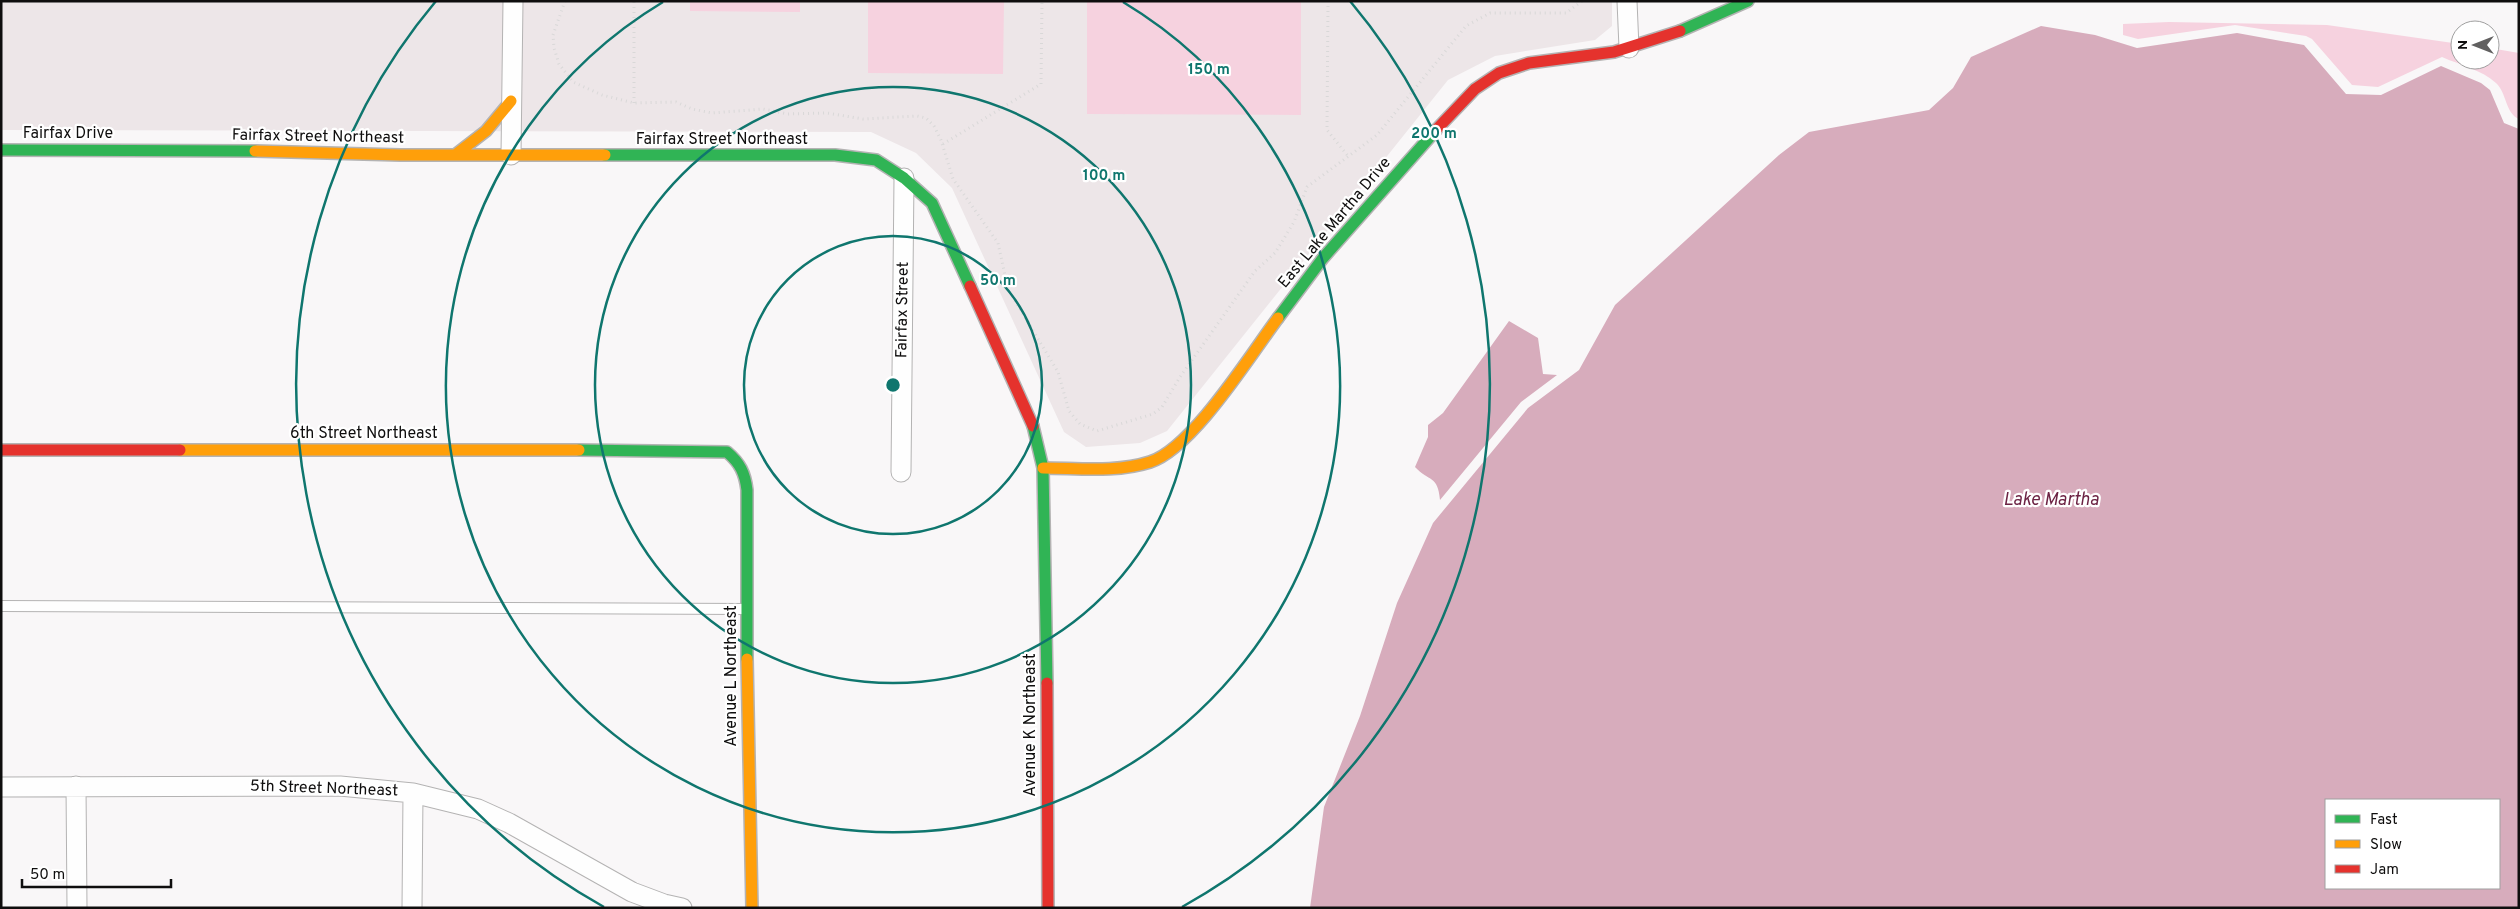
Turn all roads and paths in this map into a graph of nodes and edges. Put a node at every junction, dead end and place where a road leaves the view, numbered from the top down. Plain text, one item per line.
1 (513, 1) edge
2 (634, 1) edge
3 (1042, 1) edge
4 (1328, 1) edge
5 (1582, 1) edge
6 (1627, 1) edge
7 (1748, 1) edge
8 (1629, 48) junction
9 (511, 101) junction
10 (634, 103) dead end
11 (943, 144) dead end
12 (1, 150) edge
13 (136, 150) joint
14 (455, 156) junction
15 (511, 156) junction
16 (1348, 156) junction
17 (904, 178) junction
18 (1307, 186) dead end
19 (1, 450) edge
20 (727, 452) joint
21 (1043, 468) junction
22 (901, 472) dead end
23 (1046, 542) joint
24 (1, 606) edge
25 (748, 609) junction
26 (76, 786) junction
27 (1, 787) edge
28 (413, 793) junction
29 (77, 908) edge
30 (412, 908) edge
31 (682, 908) edge
32 (752, 908) edge
33 (1048, 908) edge

1 - 9 street
2 - 10 path
3 - 11 path
4 - 16 path
5 - 16 path
6 - 8 street
7 - 8 street, East Lake Martha Drive
8 - 21 street, East Lake Martha Drive
9 - 14 street
9 - 15 street
12 - 13 street, Fairfax Drive
13 - 14 street, Fairfax Street Northeast
14 - 15 street, Fairfax Street Northeast
15 - 17 street, Fairfax Street Northeast
16 - 18 path
17 - 21 street, Fairfax Street Northeast
17 - 22 street, Fairfax Street
19 - 20 street, 6th Street Northeast
20 - 25 street, Avenue L Northeast
21 - 23 street, Fairfax Street Northeast
23 - 33 street, Avenue K Northeast
24 - 25 lane
25 - 32 street, Avenue L Northeast
26 - 27 street, 5th Street Northeast
26 - 28 street, 5th Street Northeast
26 - 29 street
28 - 30 street
28 - 31 street, 5th Street Northeast

